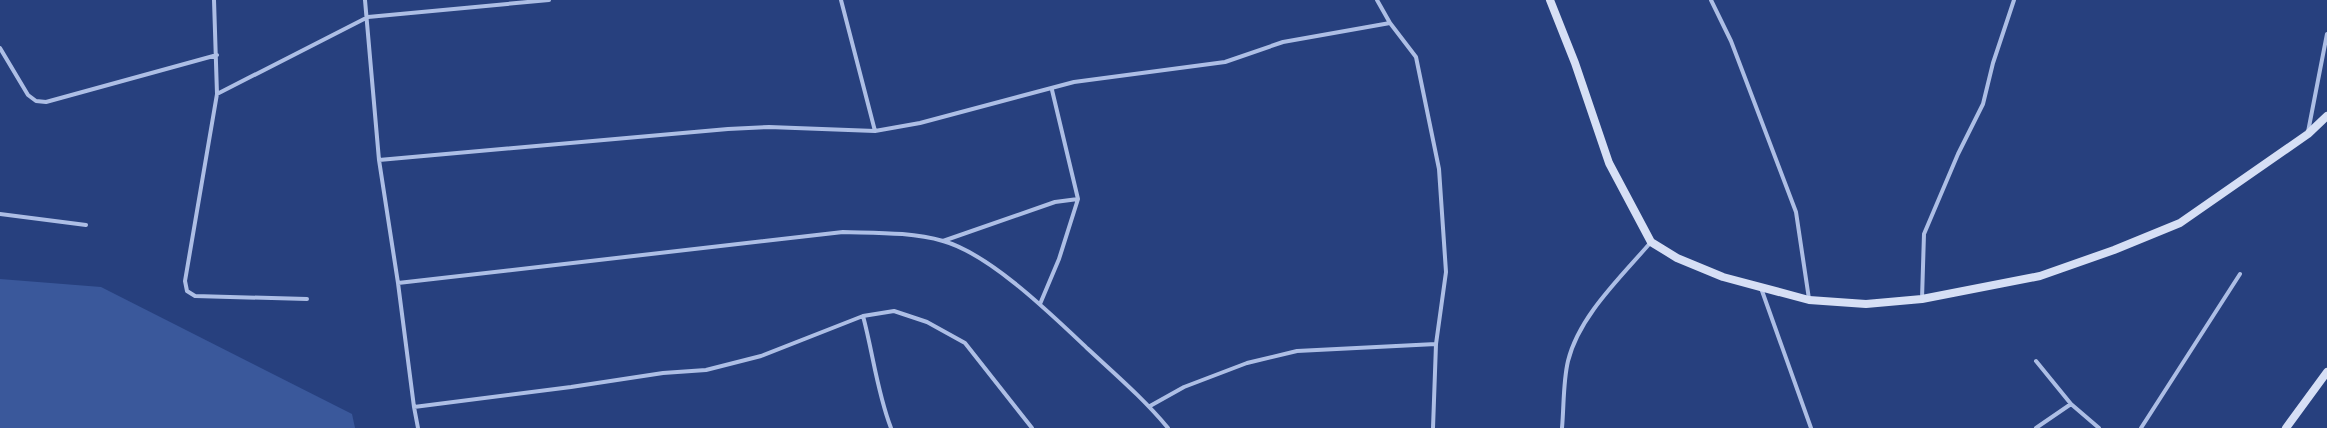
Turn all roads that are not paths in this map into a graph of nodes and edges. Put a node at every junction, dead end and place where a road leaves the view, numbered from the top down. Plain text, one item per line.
1 (214, 0) edge
2 (365, 0) edge
3 (549, 0) edge
4 (840, 0) edge
5 (1376, 0) edge
6 (1550, 0) edge
7 (1711, 0) edge
8 (2014, 0) edge
9 (368, 17) junction
10 (1390, 23) junction
11 (2327, 34) edge
12 (0, 48) edge
13 (217, 55) junction
14 (1052, 90) junction
15 (217, 94) junction
16 (2327, 116) edge
17 (875, 130) junction
18 (2308, 134) junction
19 (379, 160) junction
20 (1078, 199) junction
21 (0, 214) edge
22 (86, 225) dead end
23 (943, 241) junction
24 (1651, 242) junction
25 (2240, 274) dead end
26 (398, 283) junction
27 (1761, 288) junction
28 (307, 299) dead end
29 (1922, 299) junction
30 (1809, 300) junction
31 (1040, 304) junction
32 (863, 316) junction
33 (1436, 344) junction
34 (2036, 361) dead end
35 (2327, 372) edge
36 (2071, 404) junction
37 (414, 406) junction
38 (1150, 406) junction
39 (418, 428) edge
40 (891, 428) edge
41 (1032, 428) edge
42 (1168, 428) edge
43 (1433, 428) edge
44 (1562, 428) edge
45 (1811, 428) edge
46 (2036, 428) edge
47 (2099, 428) edge
48 (2141, 428) edge
49 (2286, 428) edge

1 - 13 street
2 - 9 street
3 - 9 street
4 - 17 street
5 - 10 street
6 - 24 main road
7 - 30 street
8 - 29 street
9 - 15 street
9 - 19 street
10 - 14 street
10 - 33 street
11 - 18 street
12 - 13 street
13 - 15 street
14 - 17 street
14 - 20 street
15 - 28 street
16 - 18 main road
17 - 19 street
18 - 29 main road
19 - 26 street
20 - 23 street
20 - 31 street
21 - 22 street
23 - 26 street
23 - 31 street
24 - 27 main road
24 - 44 street
25 - 48 street
26 - 37 street
27 - 30 main road
27 - 45 street
29 - 30 main road
31 - 38 street
32 - 37 street
32 - 40 street
32 - 41 street
33 - 38 street
33 - 43 street
34 - 36 street
35 - 49 main road
36 - 46 street
36 - 47 street
37 - 39 street
38 - 42 street

